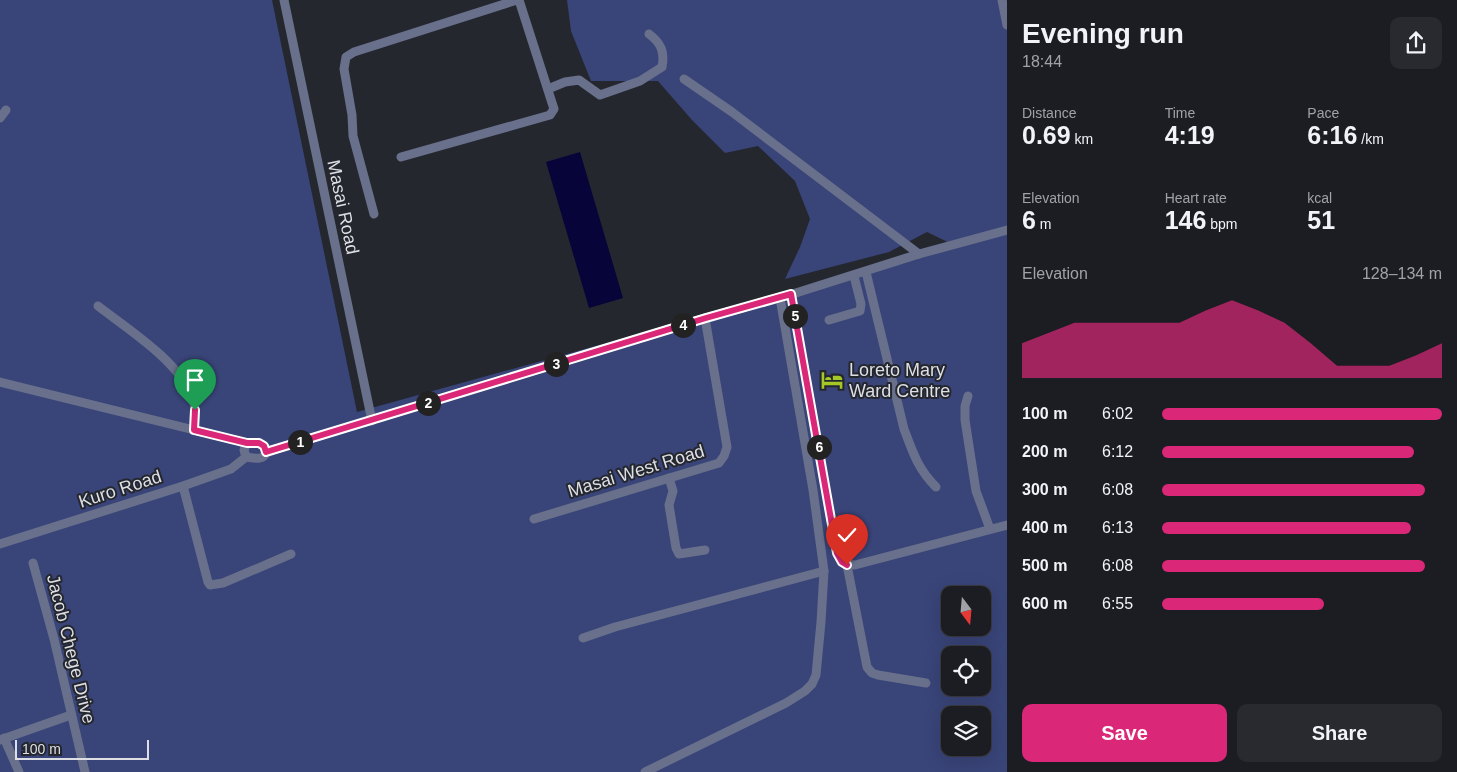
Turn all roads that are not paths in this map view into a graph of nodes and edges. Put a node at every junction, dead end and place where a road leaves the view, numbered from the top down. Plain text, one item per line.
1 (284, 0) edge
2 (518, 0) edge
3 (1002, 0) edge
4 (1007, 25) edge
5 (649, 34) dead end
6 (684, 79) dead end
7 (548, 90) junction
8 (401, 157) dead end
9 (374, 214) dead end
10 (1007, 230) edge
11 (919, 254) junction
12 (866, 272) junction
13 (854, 276) junction
14 (791, 294) junction
15 (780, 298) junction
16 (98, 306) dead end
17 (706, 318) junction
18 (829, 320) dead end
19 (0, 382) edge
20 (968, 396) dead end
21 (372, 421) junction
22 (194, 430) junction
23 (247, 443) junction
24 (266, 452) junction
25 (246, 457) junction
26 (669, 478) junction
27 (183, 486) junction
28 (936, 487) dead end
29 (534, 519) dead end
30 (1007, 526) edge
31 (990, 530) junction
32 (0, 544) edge
33 (705, 550) dead end
34 (291, 554) dead end
35 (33, 563) dead end
36 (847, 565) junction
37 (824, 572) junction
38 (584, 638) dead end
39 (926, 683) dead end
40 (71, 715) junction
41 (2, 739) edge
42 (19, 772) edge
43 (84, 772) edge
44 (644, 772) edge

1 - 21 street, Masai Road
2 - 7 street
2 - 9 street
3 - 4 street
5 - 7 street
6 - 11 street
7 - 8 street
10 - 11 street
11 - 12 street
12 - 13 street
12 - 28 street
13 - 14 street
13 - 18 street
14 - 15 street
14 - 36 street
15 - 17 street
15 - 37 street
16 - 22 street
17 - 21 street
17 - 26 street, Masai West Road
19 - 22 street
20 - 31 street
21 - 24 street
22 - 23 street
23 - 24 street
23 - 25 street
24 - 25 street
25 - 27 street, Kuro Road
26 - 29 street, Masai West Road
26 - 33 street
27 - 32 street, Kuro Road
27 - 34 street
30 - 31 street
31 - 36 street
35 - 40 street, Jacob Chege Drive
36 - 39 street
37 - 38 street
37 - 44 street
40 - 41 street
40 - 43 street, Jacob Chege Drive
41 - 42 street

